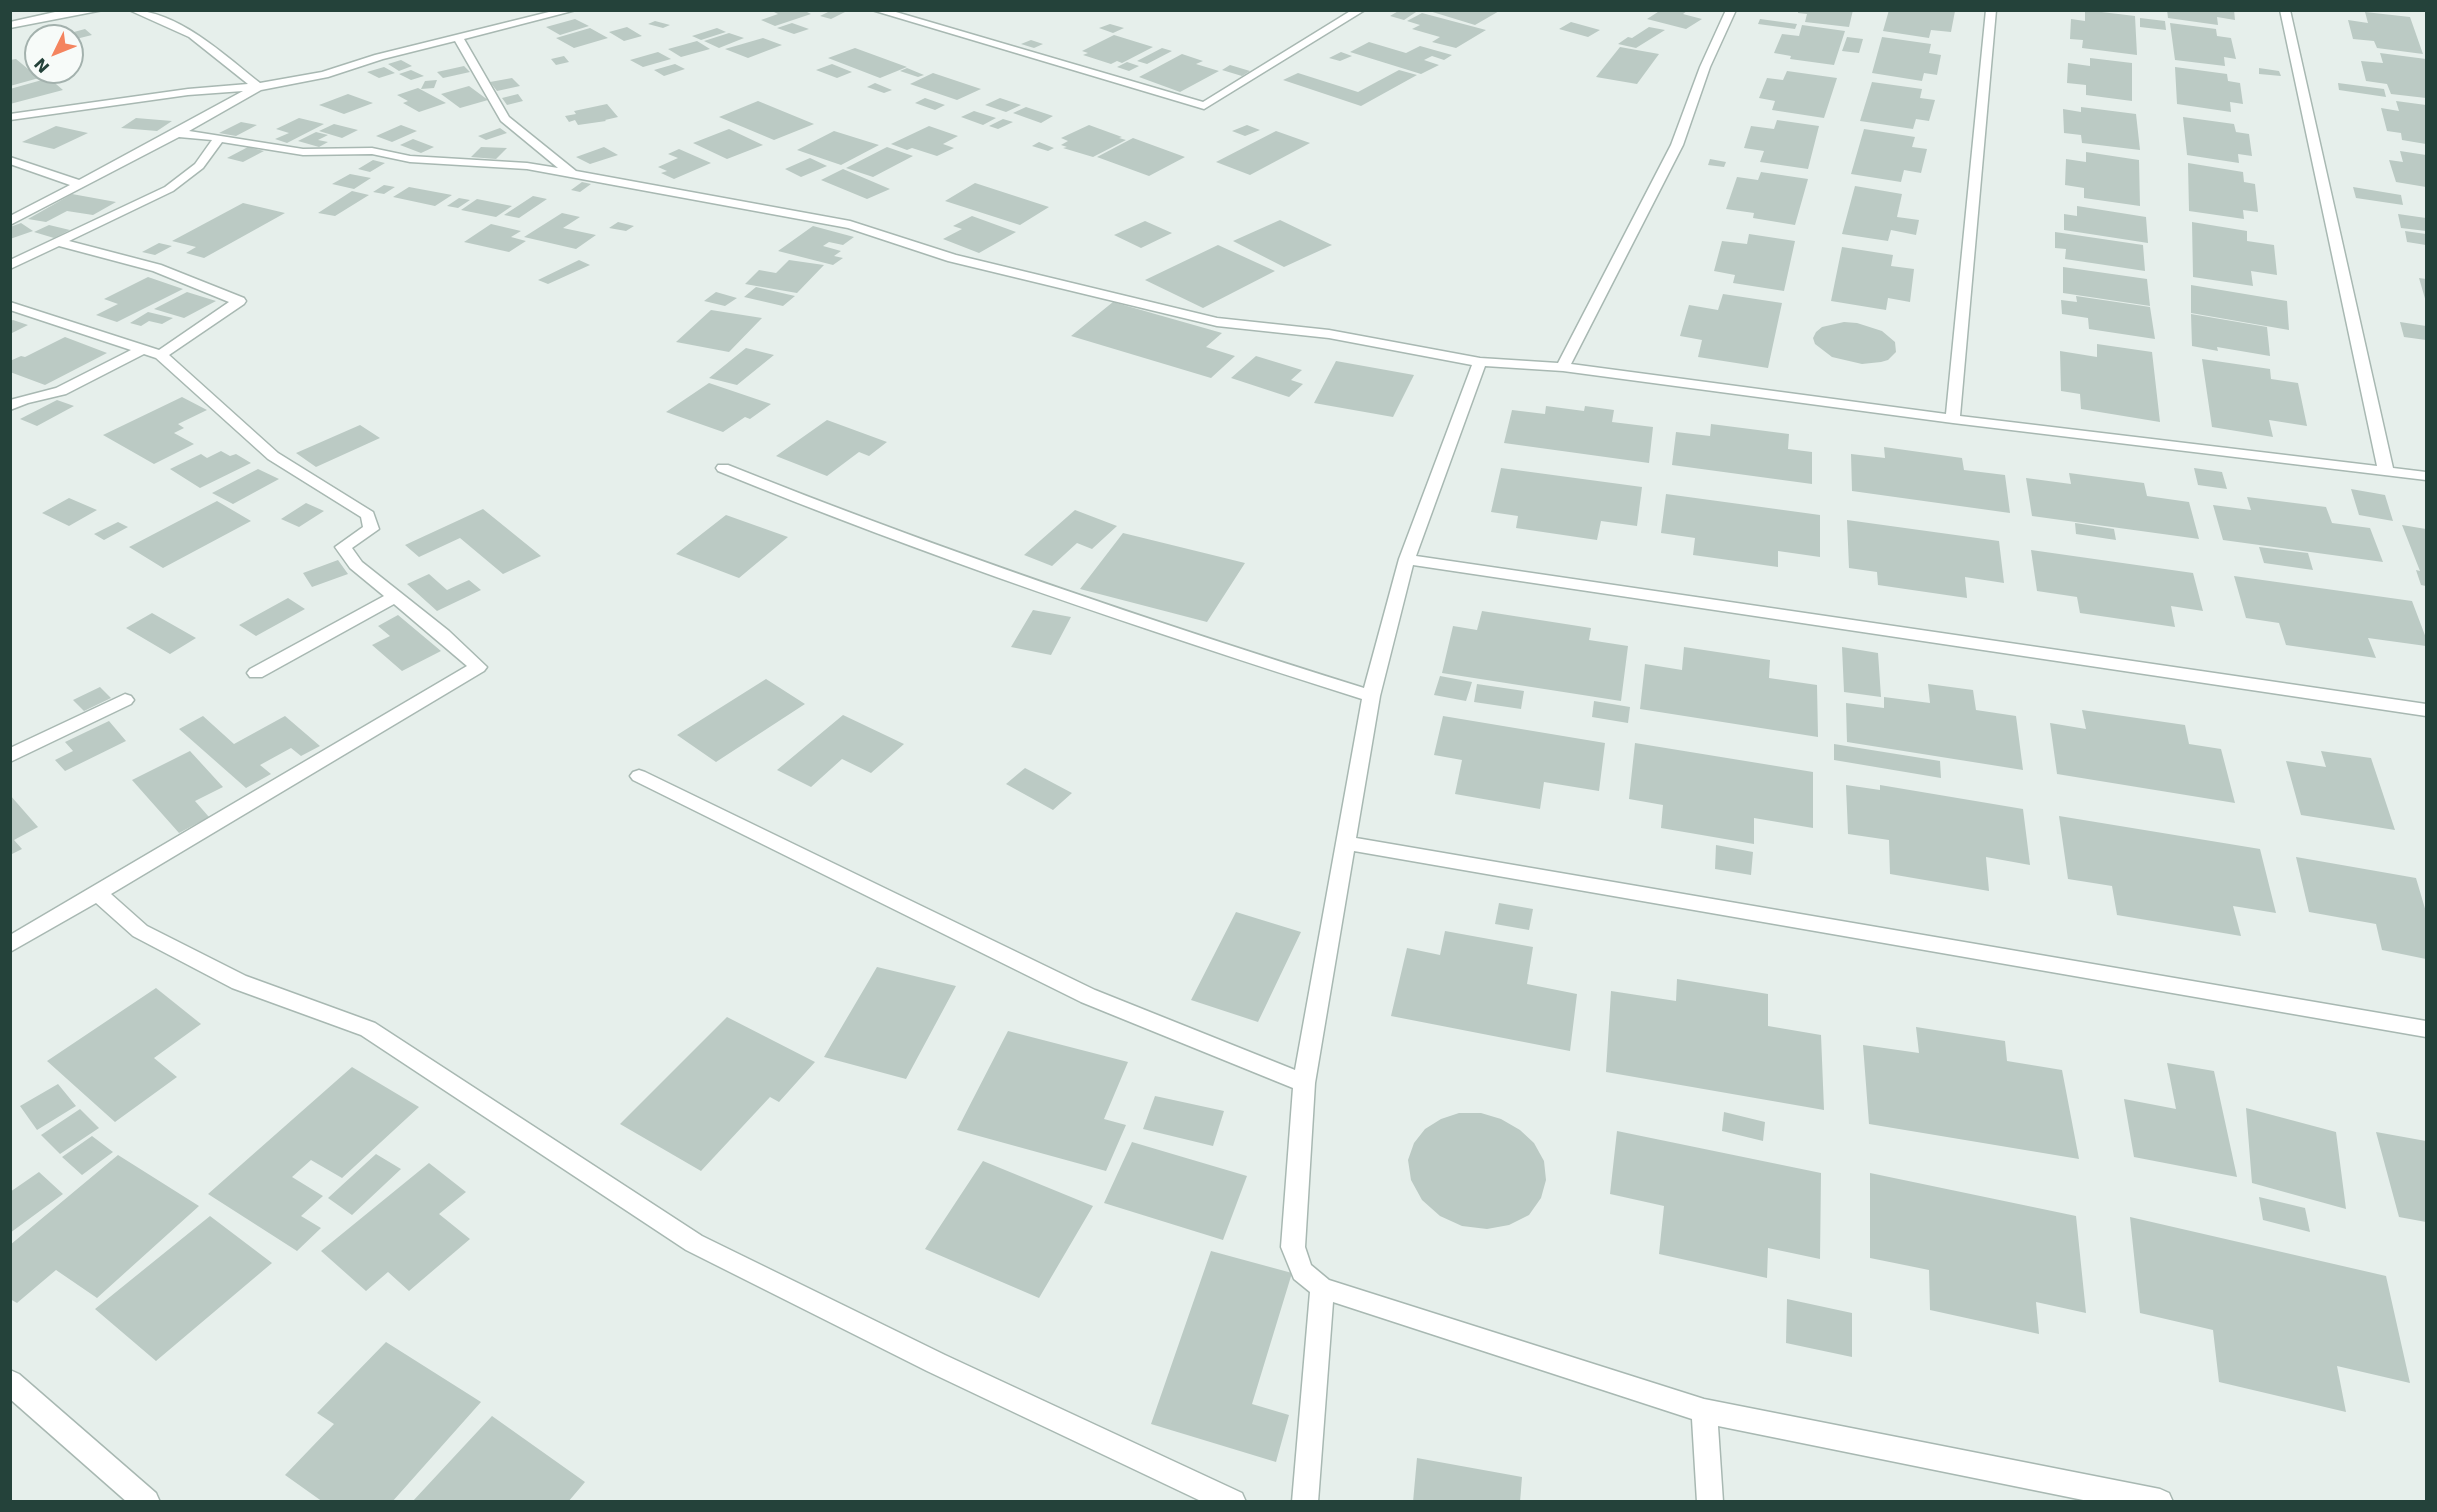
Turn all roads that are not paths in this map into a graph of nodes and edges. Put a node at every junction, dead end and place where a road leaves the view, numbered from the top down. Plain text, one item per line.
1 (98, 10) edge
2 (134, 10) edge
3 (571, 10) edge
4 (877, 10) edge
5 (1360, 10) edge
6 (1731, 10) edge
7 (1991, 10) edge
8 (2285, 10) edge
9 (82, 11) edge
10 (10, 25) edge
11 (459, 38) junction
12 (258, 87) junction
13 (10, 117) edge
14 (177, 134) junction
15 (219, 138) junction
16 (10, 160) edge
17 (573, 174) junction
18 (80, 184) junction
19 (10, 221) edge
20 (61, 243) junction
21 (11, 265) edge
22 (10, 306) edge
23 (143, 349) junction
24 (161, 356) junction
25 (1480, 362) junction
26 (1563, 367) junction
27 (10, 406) edge
28 (1953, 419) junction
29 (723, 468) dead end
30 (2386, 471) junction
31 (2427, 476) edge
32 (1407, 559) junction
33 (394, 597) junction
34 (256, 673) dead end
35 (1371, 696) junction
36 (125, 700) dead end
37 (2427, 710) edge
38 (10, 756) edge
39 (639, 776) dead end
40 (1344, 843) junction
41 (98, 894) junction
42 (10, 945) edge
43 (2427, 1029) edge
44 (1304, 1083) junction
45 (1322, 1288) junction
46 (10, 1382) edge
47 (1704, 1411) junction
48 (147, 1502) edge
49 (1233, 1502) edge
50 (1305, 1502) edge
51 (1710, 1502) edge
52 (2160, 1502) edge

1 - 9 street
2 - 12 street
3 - 11 street
4 - 5 street
6 - 26 street
7 - 28 street
8 - 30 street
9 - 10 street
11 - 12 street
11 - 17 street
12 - 13 street
12 - 14 street
14 - 15 street
14 - 18 street
15 - 17 street
15 - 20 street
16 - 18 street
17 - 25 street
18 - 19 street
20 - 21 street
20 - 24 street
22 - 23 street
23 - 24 street
23 - 27 street
24 - 33 street
25 - 26 street
25 - 32 street
26 - 28 street
28 - 30 street
29 - 35 street
30 - 31 street
32 - 35 street
32 - 37 street
33 - 34 street
33 - 41 street
35 - 40 street
36 - 38 street
39 - 44 street
40 - 43 street
40 - 44 street
41 - 42 street
41 - 49 street
44 - 45 street
45 - 47 street
45 - 50 street
46 - 48 street
47 - 51 street
47 - 52 street

